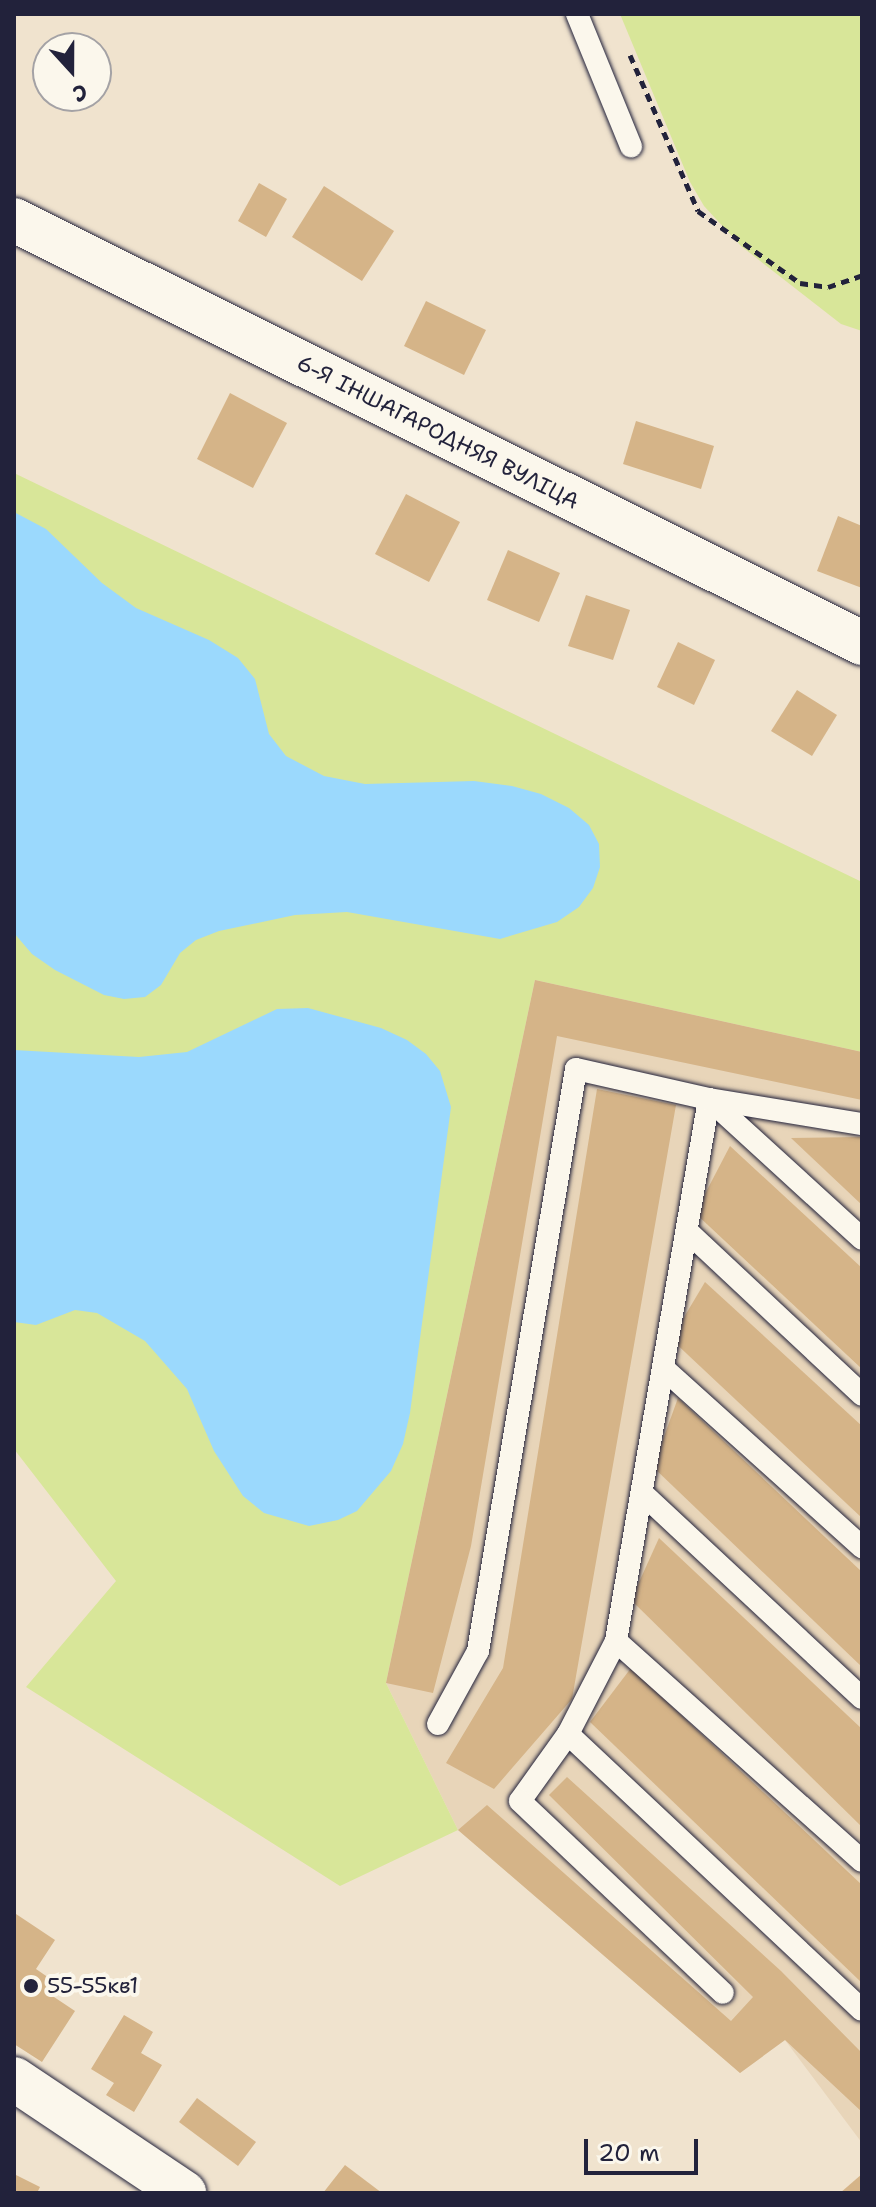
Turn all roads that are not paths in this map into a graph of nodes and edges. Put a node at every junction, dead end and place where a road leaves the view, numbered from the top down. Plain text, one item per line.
1 (577, 14) edge
2 (631, 146) dead end
3 (14, 220) edge
4 (862, 643) edge
5 (709, 1099) junction
6 (862, 1124) edge
7 (687, 1231) junction
8 (862, 1239) edge
9 (663, 1368) junction
10 (862, 1395) edge
11 (642, 1493) junction
12 (862, 1547) edge
13 (616, 1641) junction
14 (862, 1698) edge
15 (438, 1724) dead end
16 (568, 1734) junction
17 (862, 1861) edge
18 (723, 1993) dead end
19 (862, 2010) edge
20 (14, 2079) edge
21 (184, 2193) edge

1 - 2 lane
3 - 4 street, 6-Я ІНШАГАРОДНЯЯ ВУЛІЦА
5 - 6 lane
5 - 7 lane
5 - 8 lane
5 - 15 lane
7 - 9 lane
7 - 10 lane
9 - 11 lane
9 - 12 lane
11 - 13 lane
11 - 14 lane
13 - 16 lane
13 - 17 lane
16 - 18 lane
16 - 19 lane
20 - 21 street

